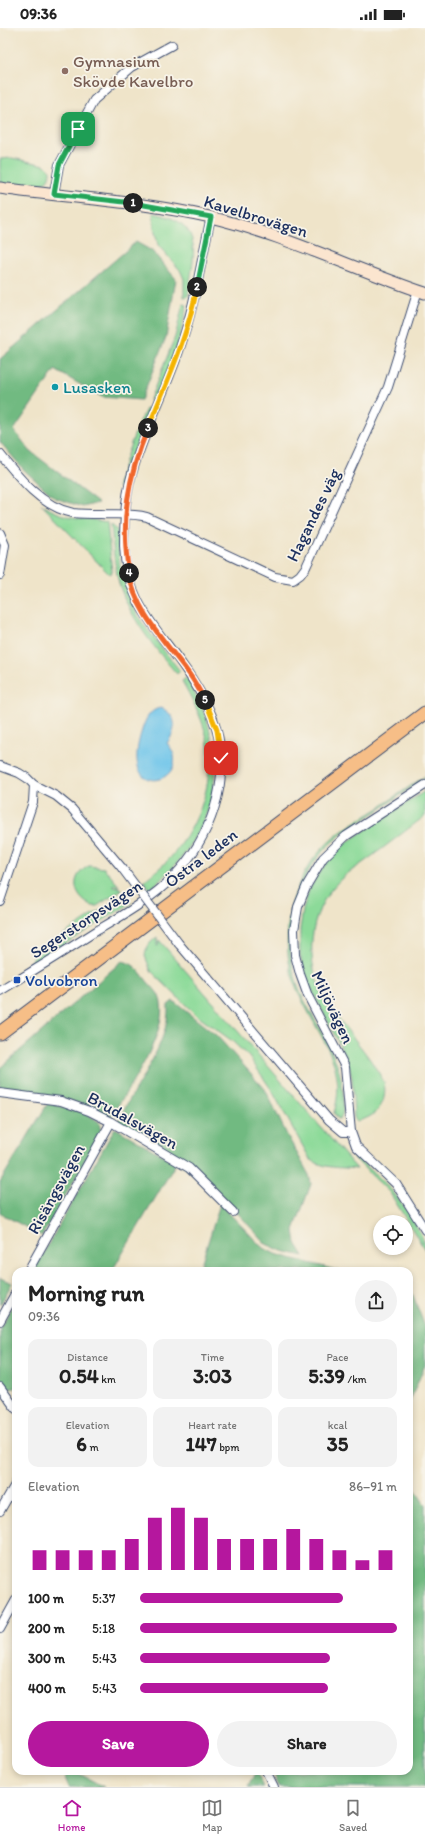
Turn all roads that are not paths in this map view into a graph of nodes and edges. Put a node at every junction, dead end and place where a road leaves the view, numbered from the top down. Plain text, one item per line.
1 (172, 45) dead end
2 (0, 188) edge
3 (54, 194) junction
4 (211, 217) junction
5 (421, 292) edge
6 (0, 454) edge
7 (126, 514) junction
8 (0, 533) edge
9 (0, 575) edge
10 (425, 713) edge
11 (0, 766) edge
12 (425, 785) edge
13 (34, 786) junction
14 (0, 901) edge
15 (0, 991) edge
16 (0, 1033) edge
17 (0, 1093) edge
18 (111, 1122) junction
19 (351, 1132) junction
20 (233, 1212) dead end
21 (425, 1230) edge
22 (30, 1267) edge
23 (12, 1299) edge
24 (0, 1321) edge
25 (0, 1387) edge
26 (12, 1404) edge
27 (12, 1490) edge
28 (0, 1511) edge
29 (12, 1607) edge
30 (0, 1629) edge
31 (268, 1775) edge
32 (274, 1787) edge

1 - 3 street
2 - 3 main road, Kavelbrovägen
3 - 4 main road, Kavelbrovägen
4 - 5 main road, Kavelbrovägen
4 - 7 street, Segerstorpsvägen
5 - 7 street, Hagandes väg
6 - 7 street, Hagandes väg
7 - 15 street, Segerstorpsvägen
8 - 9 street
10 - 16 highway, Östra leden
11 - 13 street
12 - 19 street, Miljövägen
13 - 14 street
13 - 19 street, bridge
17 - 18 street, Brudalsvägen
18 - 20 street, Brudalsvägen
18 - 22 street, Risängsvägen
19 - 21 street
23 - 24 street
25 - 26 street
27 - 28 street
29 - 30 street
31 - 32 street

